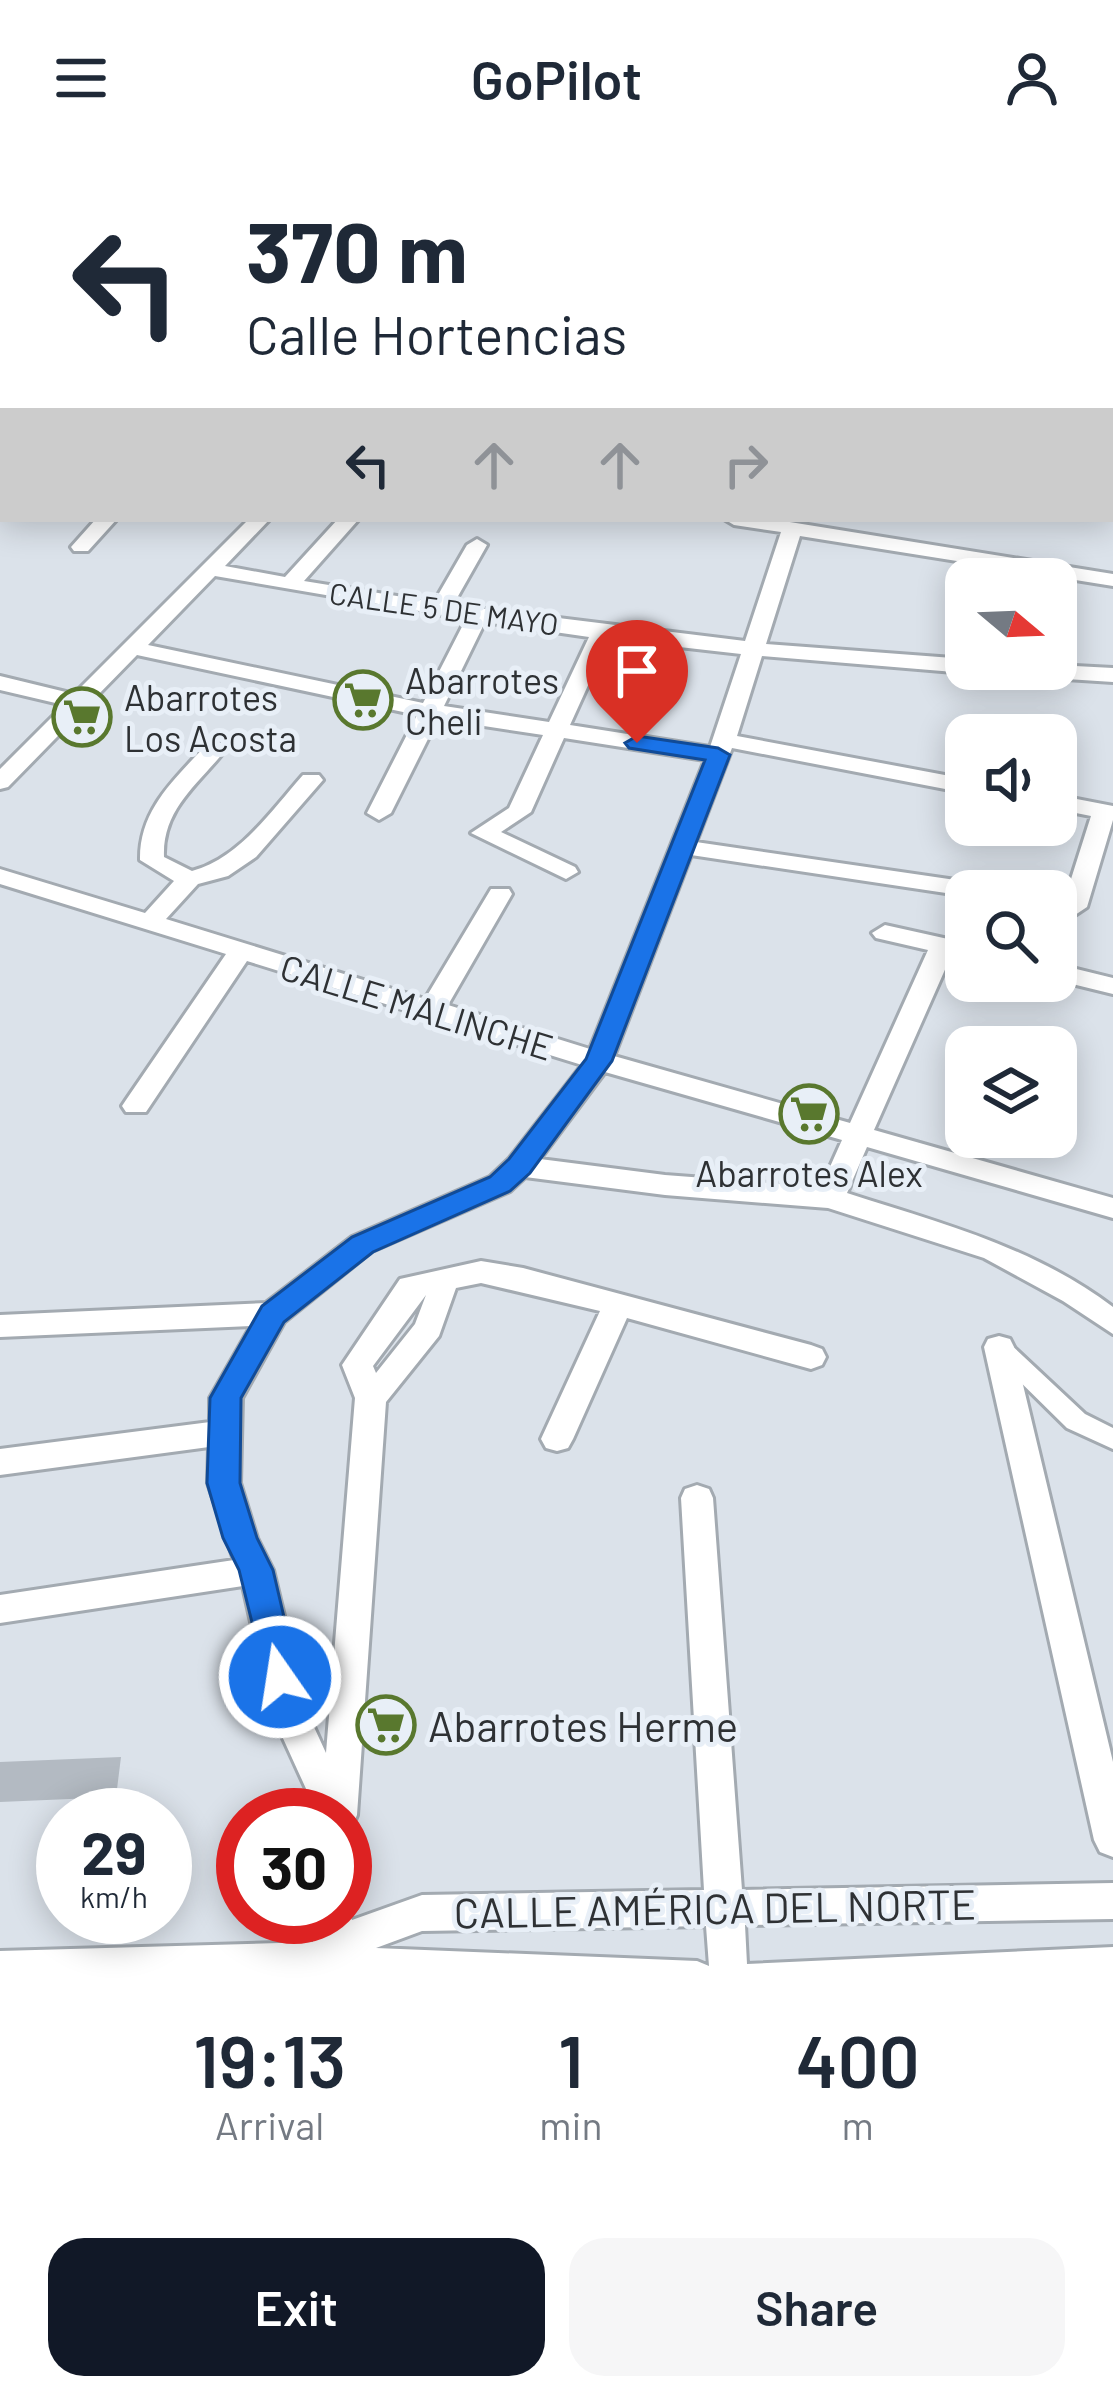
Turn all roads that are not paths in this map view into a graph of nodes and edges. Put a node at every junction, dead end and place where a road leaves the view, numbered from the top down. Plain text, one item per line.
1 (104, 522) edge
2 (257, 522) edge
3 (346, 522) edge
4 (753, 522) edge
5 (792, 528) junction
6 (81, 547) dead end
7 (472, 553) dead end
8 (209, 569) junction
9 (1113, 580) edge
10 (290, 585) junction
11 (440, 610) junction
12 (479, 614) junction
13 (602, 631) junction
14 (134, 648) junction
15 (754, 648) junction
16 (945, 664) edge
17 (1077, 673) edge
18 (1113, 675) edge
19 (0, 683) edge
20 (80, 703) junction
21 (432, 711) junction
22 (556, 731) junction
23 (216, 748) dead end
24 (721, 748) junction
25 (10, 761) edge
26 (311, 780) dead end
27 (0, 782) edge
28 (945, 782) edge
29 (1077, 806) edge
30 (1109, 812) edge
31 (379, 814) dead end
32 (683, 847) junction
33 (566, 872) dead end
34 (0, 876) edge
35 (189, 879) junction
36 (1077, 881) edge
37 (945, 885) edge
38 (500, 894) dead end
39 (148, 923) junction
40 (885, 933) dead end
41 (945, 946) edge
42 (241, 952) junction
43 (945, 968) edge
44 (1077, 977) edge
45 (1113, 986) edge
46 (433, 1008) junction
47 (598, 1061) junction
48 (136, 1106) dead end
49 (861, 1138) junction
50 (520, 1166) junction
51 (830, 1198) junction
52 (1113, 1208) edge
53 (618, 1305) junction
54 (273, 1314) junction
55 (1113, 1322) edge
56 (0, 1325) edge
57 (999, 1347) joint
58 (811, 1357) dead end
59 (223, 1433) junction
60 (557, 1439) dead end
61 (1113, 1439) edge
62 (0, 1462) edge
63 (697, 1498) dead end
64 (256, 1570) junction
65 (0, 1609) edge
66 (325, 1788) edge
67 (340, 1788) edge
68 (1113, 1840) edge
69 (1113, 1900) edge
70 (724, 1907) junction
71 (1113, 1965) edge
72 (0, 1969) edge
73 (330, 1970) edge
74 (697, 1980) edge
75 (729, 1980) edge
76 (755, 1980) edge

1 - 6 street
2 - 8 street
3 - 10 street
4 - 5 street
5 - 9 street
5 - 15 street
7 - 11 street
8 - 10 street, CALLE 5 DE MAYO
8 - 14 street
10 - 11 street, CALLE 5 DE MAYO
11 - 12 street, CALLE 5 DE MAYO
12 - 13 street, CALLE 5 DE MAYO
12 - 21 street
13 - 15 street, CALLE 5 DE MAYO
13 - 22 street
14 - 20 street
14 - 21 street
15 - 16 street, CALLE 5 DE MAYO
15 - 24 street
17 - 18 street
19 - 20 street
20 - 25 street
21 - 22 street
21 - 31 street
22 - 24 street
22 - 33 street
23 - 35 street
24 - 28 street
24 - 32 street
25 - 27 street
26 - 35 street
29 - 30 street
30 - 36 street
32 - 37 street
32 - 47 street
34 - 39 street, CALLE MALINCHE
35 - 39 street
38 - 46 street
39 - 42 street, CALLE MALINCHE
40 - 41 street
42 - 46 street, CALLE MALINCHE
42 - 48 street
43 - 49 street
44 - 45 street
46 - 47 street, CALLE MALINCHE
47 - 49 street, CALLE MALINCHE
47 - 50 street
49 - 51 street
49 - 52 street, CALLE MALINCHE
50 - 51 street
50 - 54 street
51 - 55 street
53 - 58 street
53 - 60 street
53 - 67 street
54 - 56 street
54 - 59 street
57 - 61 street
57 - 68 street
59 - 62 street
59 - 64 street
63 - 70 street
64 - 65 street
64 - 66 street
69 - 70 street, CALLE AMÉRICA DEL NORTE
70 - 73 street, CALLE AMÉRICA DEL NORTE
70 - 75 street
71 - 76 street, CALLE AMÉRICA DEL NORTE
72 - 73 street, CALLE AMÉRICA DEL NORTE
73 - 74 street, CALLE AMÉRICA DEL NORTE

